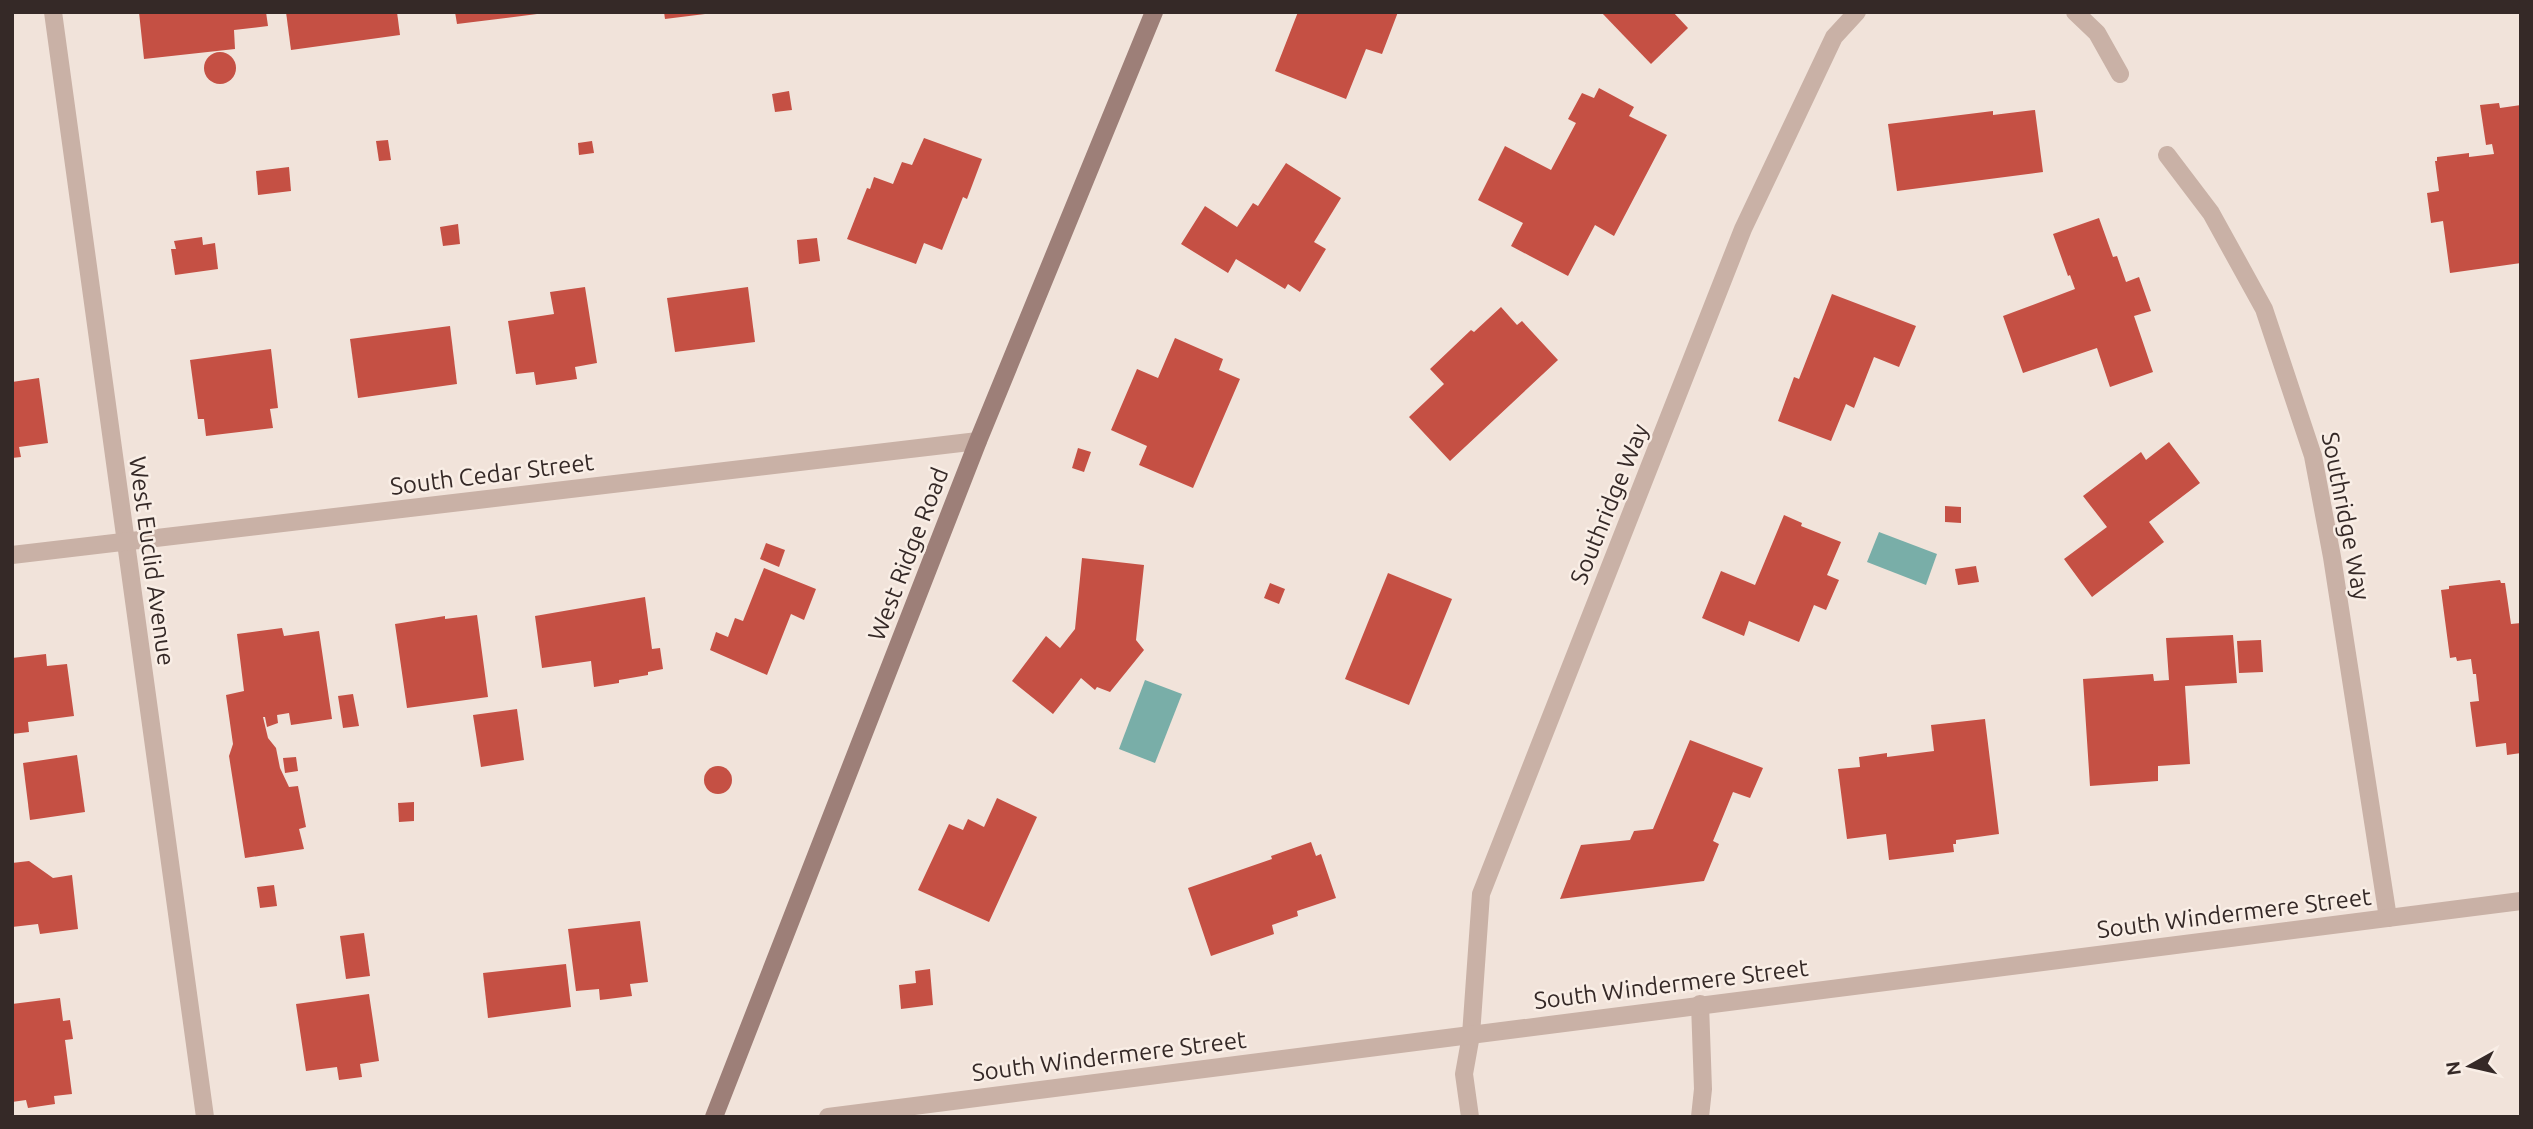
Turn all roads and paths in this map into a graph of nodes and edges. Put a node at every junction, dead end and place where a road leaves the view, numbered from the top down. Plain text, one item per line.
1 (53, 12) edge
2 (1154, 12) edge
3 (1857, 12) edge
4 (2075, 12) edge
5 (2120, 74) dead end
6 (2167, 155) dead end
7 (978, 442) junction
8 (125, 542) junction
9 (12, 555) edge
10 (2521, 901) edge
11 (2388, 918) junction
12 (1700, 1004) junction
13 (1471, 1035) junction
14 (205, 1117) edge
15 (714, 1117) edge
16 (828, 1117) edge
17 (1470, 1117) edge
18 (1700, 1117) edge

1 - 8 street, West Euclid Avenue
2 - 7 street, West Ridge Road
3 - 13 street, Southridge Way
4 - 5 street
6 - 11 street, Southridge Way
7 - 8 street, South Cedar Street
7 - 15 street, West Ridge Road
8 - 9 street, South Cedar Street
8 - 14 street, West Euclid Avenue
10 - 11 street, South Windermere Street
11 - 12 street, South Windermere Street
12 - 13 street, South Windermere Street
12 - 18 street
13 - 16 street, South Windermere Street
13 - 17 street, Southridge Way

